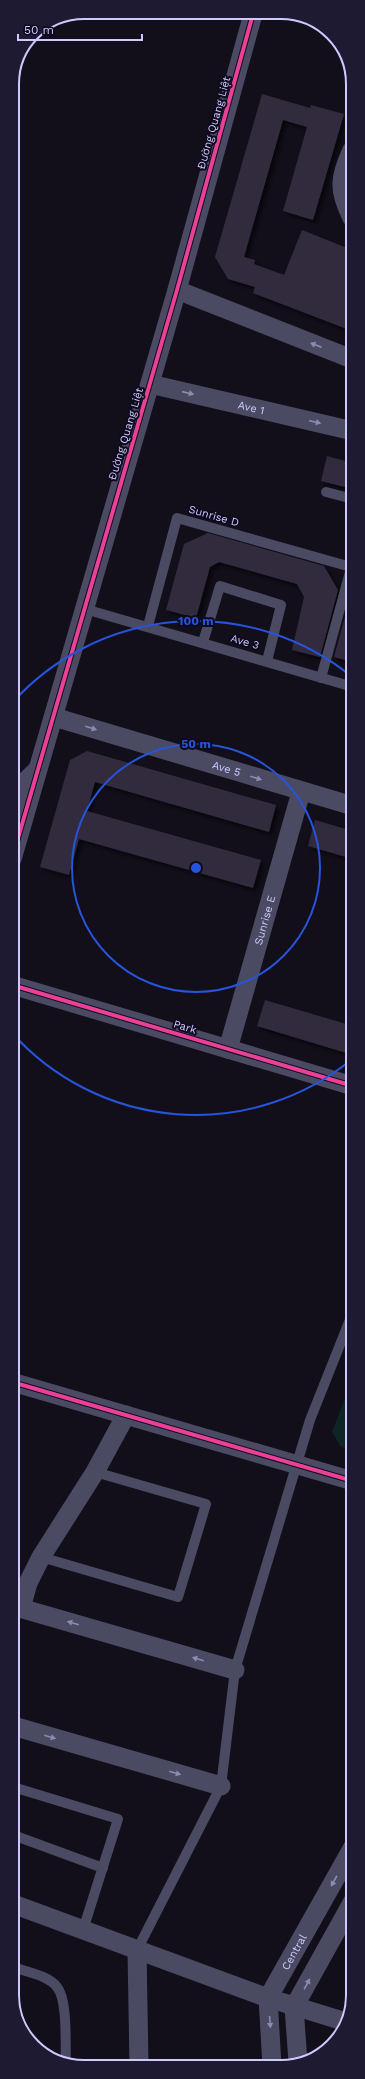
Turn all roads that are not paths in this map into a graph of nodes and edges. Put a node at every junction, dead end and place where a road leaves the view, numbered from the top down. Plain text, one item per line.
1 (253, 19) edge
2 (346, 163) edge
3 (346, 205) edge
4 (177, 290) junction
5 (346, 357) edge
6 (150, 384) junction
7 (346, 430) edge
8 (326, 492) dead end
9 (346, 497) edge
10 (346, 562) edge
11 (346, 586) edge
12 (85, 609) junction
13 (148, 626) junction
14 (203, 642) junction
15 (267, 661) junction
16 (321, 678) junction
17 (346, 685) edge
18 (54, 717) junction
19 (38, 769) junction
20 (19, 787) edge
21 (301, 792) junction
22 (346, 804) edge
23 (19, 835) edge
24 (19, 987) edge
25 (228, 1049) junction
26 (346, 1084) edge
27 (346, 1330) edge
28 (19, 1384) edge
29 (126, 1415) junction
30 (297, 1465) junction
31 (95, 1472) junction
32 (346, 1479) edge
33 (41, 1557) junction
34 (19, 1603) edge
35 (19, 1608) edge
36 (235, 1670) junction
37 (19, 1728) edge
38 (221, 1786) junction
39 (19, 1789) edge
40 (19, 1836) edge
41 (346, 1859) edge
42 (103, 1868) junction
43 (19, 1906) edge
44 (346, 1913) edge
45 (83, 1930) junction
46 (137, 1950) junction
47 (19, 1968) edge
48 (268, 1998) junction
49 (294, 2006) junction
50 (341, 2020) edge
51 (66, 2058) edge
52 (298, 2058) edge
53 (139, 2060) edge
54 (272, 2060) edge

1 - 4 street, Đường Quang Liệt
2 - 3 street
5 -> 4 street
4 - 6 street, Đường Quang Liệt
6 -> 7 street, Ave 1
6 - 12 street, Đường Quang Liệt
8 - 9 lane
10 - 13 lane, Sunrise D
11 - 16 lane, Sunrise D
12 - 13 lane, Ave 3
12 - 18 street, Đường Quang Liệt
13 - 14 lane, Ave 3
14 - 15 lane, Ave 3
14 - 15 lane
15 - 16 lane, Ave 3
16 - 17 lane, Ave 3
18 - 19 street, Đường Quang Liệt
18 -> 21 street, Ave 5
19 - 20 street
19 - 23 street, Đường Quang Liệt
21 - 22 street, Ave 5
21 - 25 street, Sunrise E
24 - 25 street, Park
25 - 26 street, Park
27 - 30 lane
28 - 29 street
29 - 30 street
29 - 31 street
30 - 32 street
30 - 36 lane
31 - 33 street
31 - 33 lane
33 - 34 street
36 -> 35 street
36 - 38 lane
37 -> 38 street
38 - 46 lane
39 - 42 lane
40 - 42 lane
41 -> 48 street, Central
42 - 45 lane
43 - 45 street
49 -> 44 street
45 - 46 street
46 - 48 street
46 - 53 street
47 - 51 lane
48 - 49 street
48 -> 54 street
49 - 50 street
49 - 52 street

